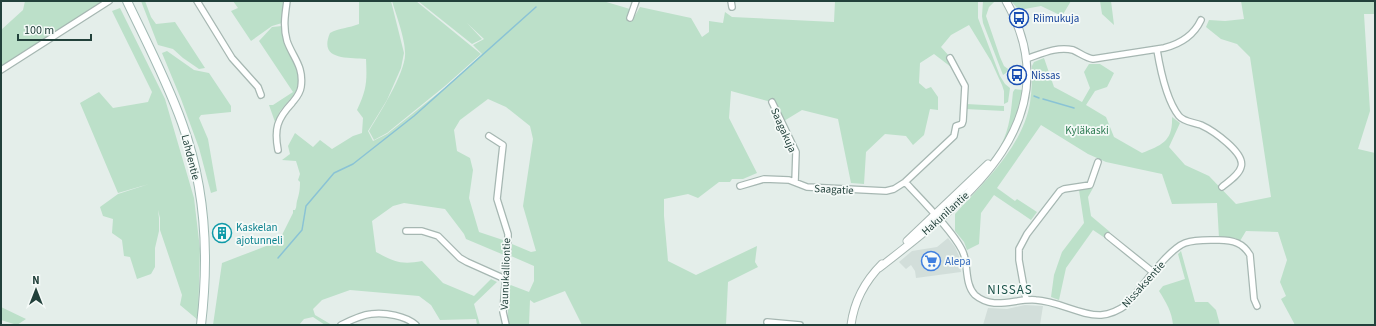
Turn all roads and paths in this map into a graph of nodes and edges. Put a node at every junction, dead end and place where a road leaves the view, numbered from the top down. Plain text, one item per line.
1 (109, 1) edge
2 (127, 1) edge
3 (197, 1) edge
4 (287, 1) edge
5 (636, 1) edge
6 (731, 1) edge
7 (1006, 1) edge
8 (732, 8) dead end
9 (630, 18) dead end
10 (1201, 20) dead end
11 (1156, 50) junction
12 (950, 58) dead end
13 (1026, 59) junction
14 (1, 70) edge
15 (261, 95) dead end
16 (772, 102) dead end
17 (489, 136) dead end
18 (278, 150) dead end
19 (1098, 162) dead end
20 (795, 182) junction
21 (905, 182) junction
22 (740, 186) dead end
23 (1222, 187) dead end
24 (936, 217) junction
25 (406, 231) dead end
26 (1108, 236) dead end
27 (1154, 273) junction
28 (505, 279) junction
29 (1026, 299) junction
30 (1257, 306) dead end
31 (767, 322) dead end
32 (201, 325) edge
33 (341, 325) edge
34 (416, 325) edge
35 (506, 325) edge
36 (800, 325) edge
37 (850, 325) edge

1 - 14 street
2 - 32 main road, Lahdentie
3 - 15 street
4 - 18 street
5 - 9 street
6 - 8 street
7 - 13 street, Hakunilantie
10 - 11 street
11 - 13 street
11 - 23 street
12 - 21 street, Saagatie
13 - 24 street, Hakunilantie
16 - 20 street, Saagakuja
17 - 28 street, Vaunukalliontie
19 - 29 street
20 - 21 street, Saagatie
20 - 22 street, Saagatie
21 - 24 street
24 - 29 street, Nissaksentie
24 - 37 street, Hakunilantie
25 - 28 street
26 - 27 street
27 - 29 street, Nissaksentie
27 - 30 street, Nissaksentie
28 - 35 street, Vaunukalliontie
31 - 36 street
33 - 34 street

